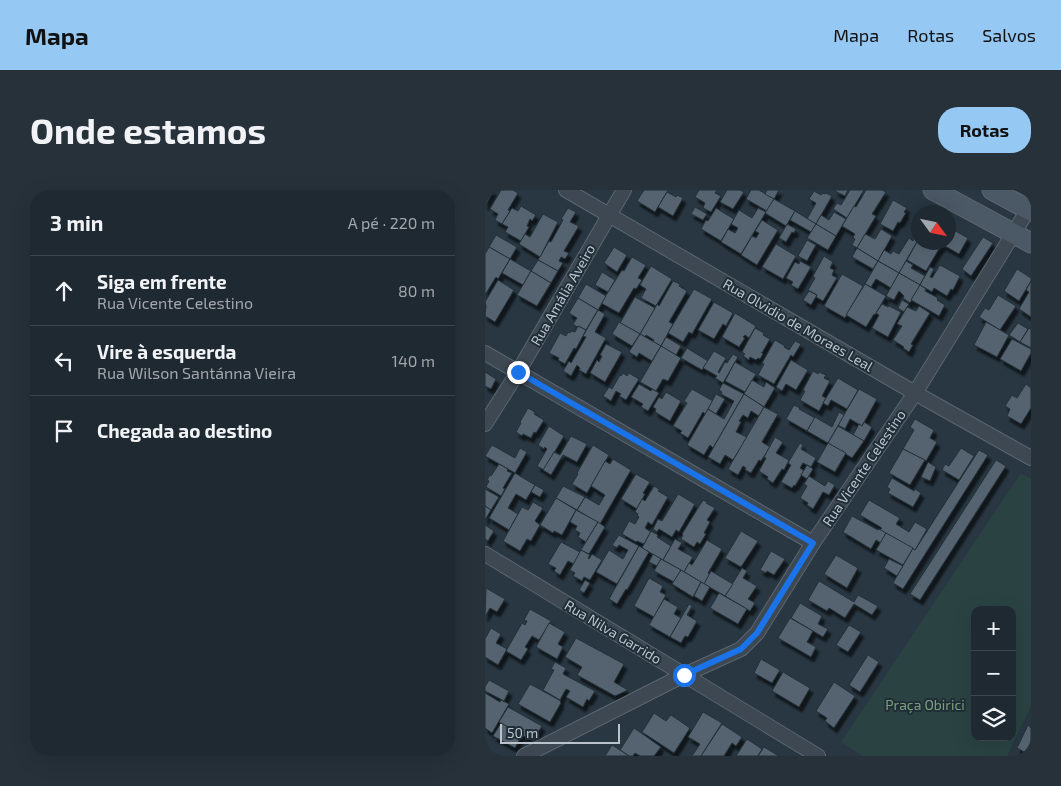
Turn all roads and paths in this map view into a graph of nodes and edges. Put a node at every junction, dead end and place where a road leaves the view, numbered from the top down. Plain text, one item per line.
1 (566, 190) edge
2 (624, 190) edge
3 (933, 190) edge
4 (992, 190) edge
5 (1030, 209) edge
6 (610, 216) junction
7 (1014, 234) junction
8 (1031, 243) edge
9 (485, 353) edge
10 (518, 372) junction
11 (915, 393) junction
12 (485, 424) edge
13 (1031, 458) edge
14 (813, 543) junction
15 (485, 554) edge
16 (684, 675) junction
17 (524, 756) edge
18 (819, 756) edge

1 - 6 street, Rua Olvidio de Moraes Leal
2 - 6 street, Rua Amália Aveiro
3 - 7 main road
4 - 5 main road
5 - 7 street, Rua Vicente Celestino
6 - 10 street, Rua Amália Aveiro
6 - 11 street, Rua Olvidio de Moraes Leal
7 - 8 main road
7 - 11 street, Rua Vicente Celestino
9 - 10 street
10 - 12 street, Rua Amália Aveiro
10 - 14 street
11 - 13 street, Rua Olvidio de Moraes Leal
11 - 14 street, Rua Vicente Celestino
14 - 16 street, Rua Vicente Celestino
15 - 16 street, Rua Nilva Garrido
16 - 17 street, Rua Vicente Celestino
16 - 18 street, Rua Nilva Garrido

